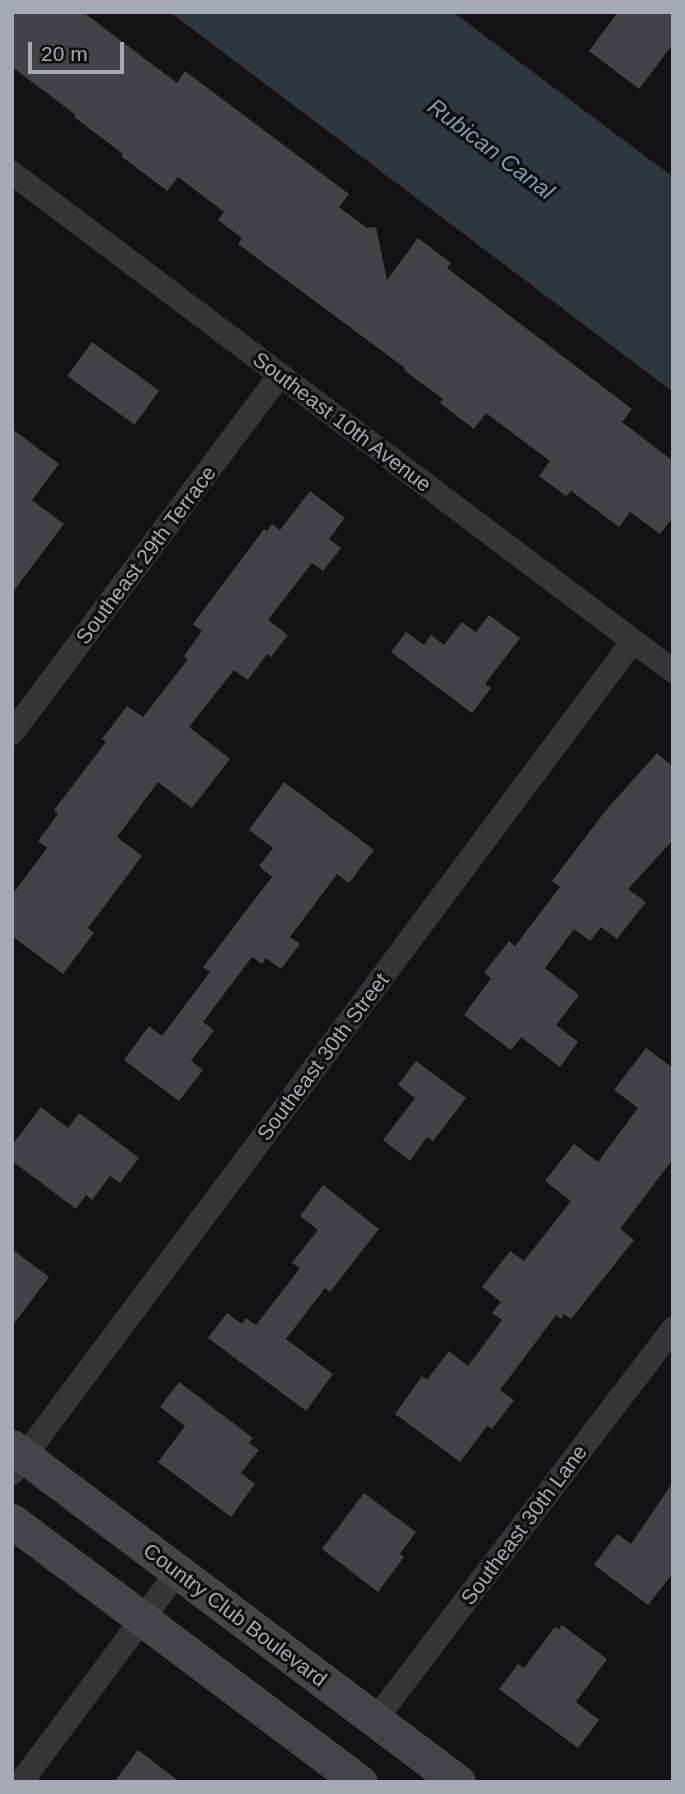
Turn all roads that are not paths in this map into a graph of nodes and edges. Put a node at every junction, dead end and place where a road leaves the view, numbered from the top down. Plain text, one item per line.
1 (12, 173) edge
2 (280, 375) junction
3 (633, 641) junction
4 (673, 671) edge
5 (12, 733) edge
6 (673, 1329) edge
7 (16, 1459) edge
8 (12, 1521) edge
9 (177, 1573) junction
10 (144, 1619) junction
11 (375, 1720) junction
12 (21, 1782) edge
13 (360, 1782) edge
14 (458, 1782) edge

1 - 2 street, Southeast 10th Avenue
2 - 3 street, Southeast 10th Avenue
2 - 5 street, Southeast 29th Terrace
3 - 4 street, Southeast 10th Avenue
3 - 7 street, Southeast 30th Street
6 - 11 street, Southeast 30th Lane
7 - 9 main road, Country Club Boulevard
8 - 10 main road
9 - 10 street
9 - 11 main road, Country Club Boulevard
10 - 12 street
10 - 13 main road
11 - 14 main road, Country Club Boulevard

